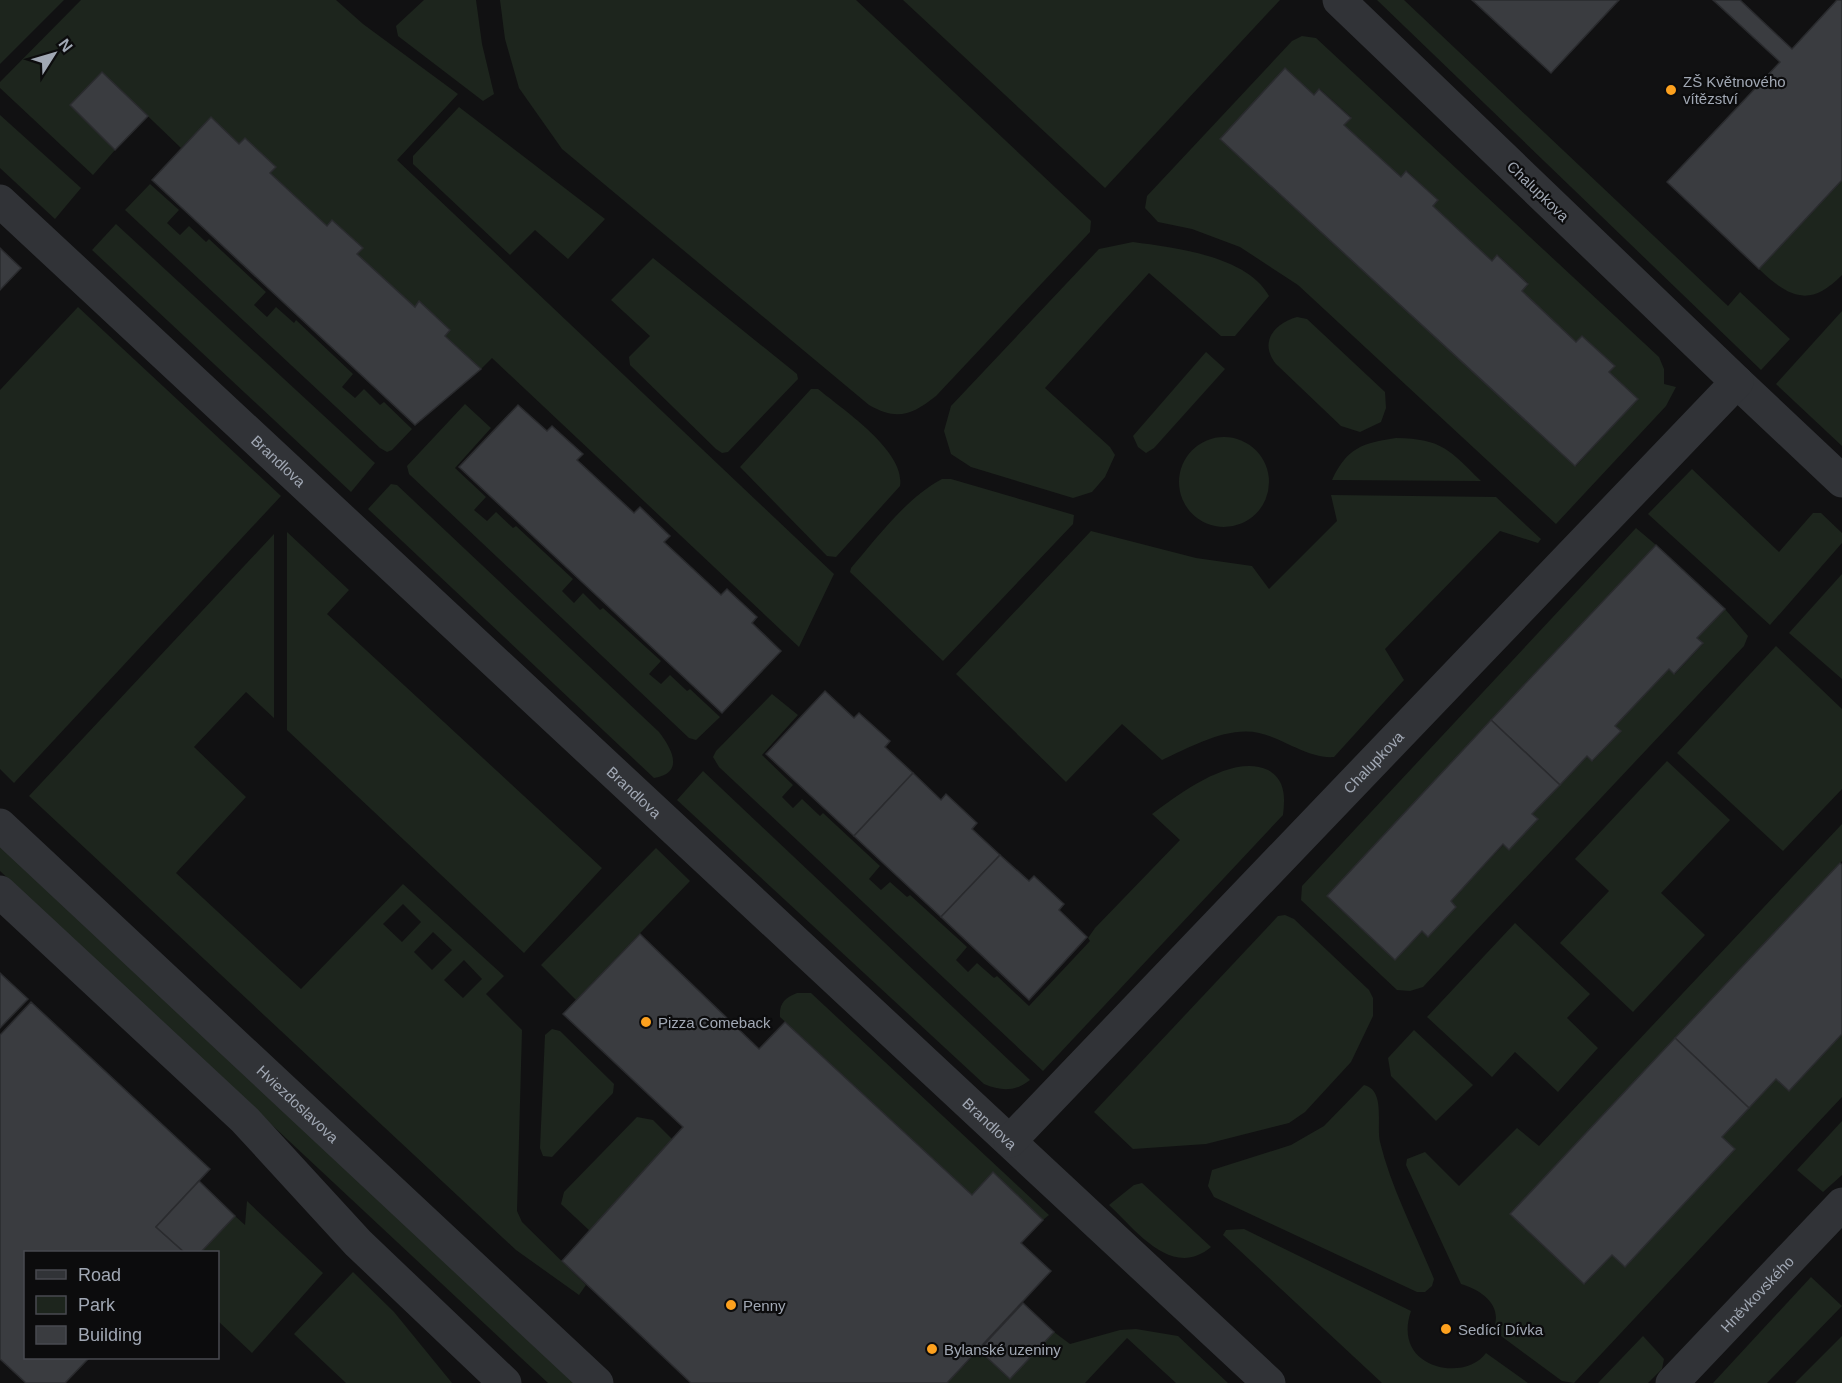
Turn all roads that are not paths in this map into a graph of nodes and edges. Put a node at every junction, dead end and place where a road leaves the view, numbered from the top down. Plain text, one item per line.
1 (1339, 0) edge
2 (0, 201) edge
3 (1737, 382) junction
4 (1842, 481) edge
5 (0, 825) edge
6 (0, 892) edge
7 (1010, 1141) junction
8 (1842, 1203) edge
9 (505, 1383) edge
10 (597, 1383) edge
11 (1269, 1383) edge
12 (1671, 1383) edge

1 - 3 street, Chalupkova
2 - 7 street, Brandlova
3 - 4 street, Chalupkova
3 - 7 street, Chalupkova
5 - 10 street, Hviezdoslavova
6 - 9 street
7 - 11 street, Brandlova
8 - 12 street, Hněvkovského

